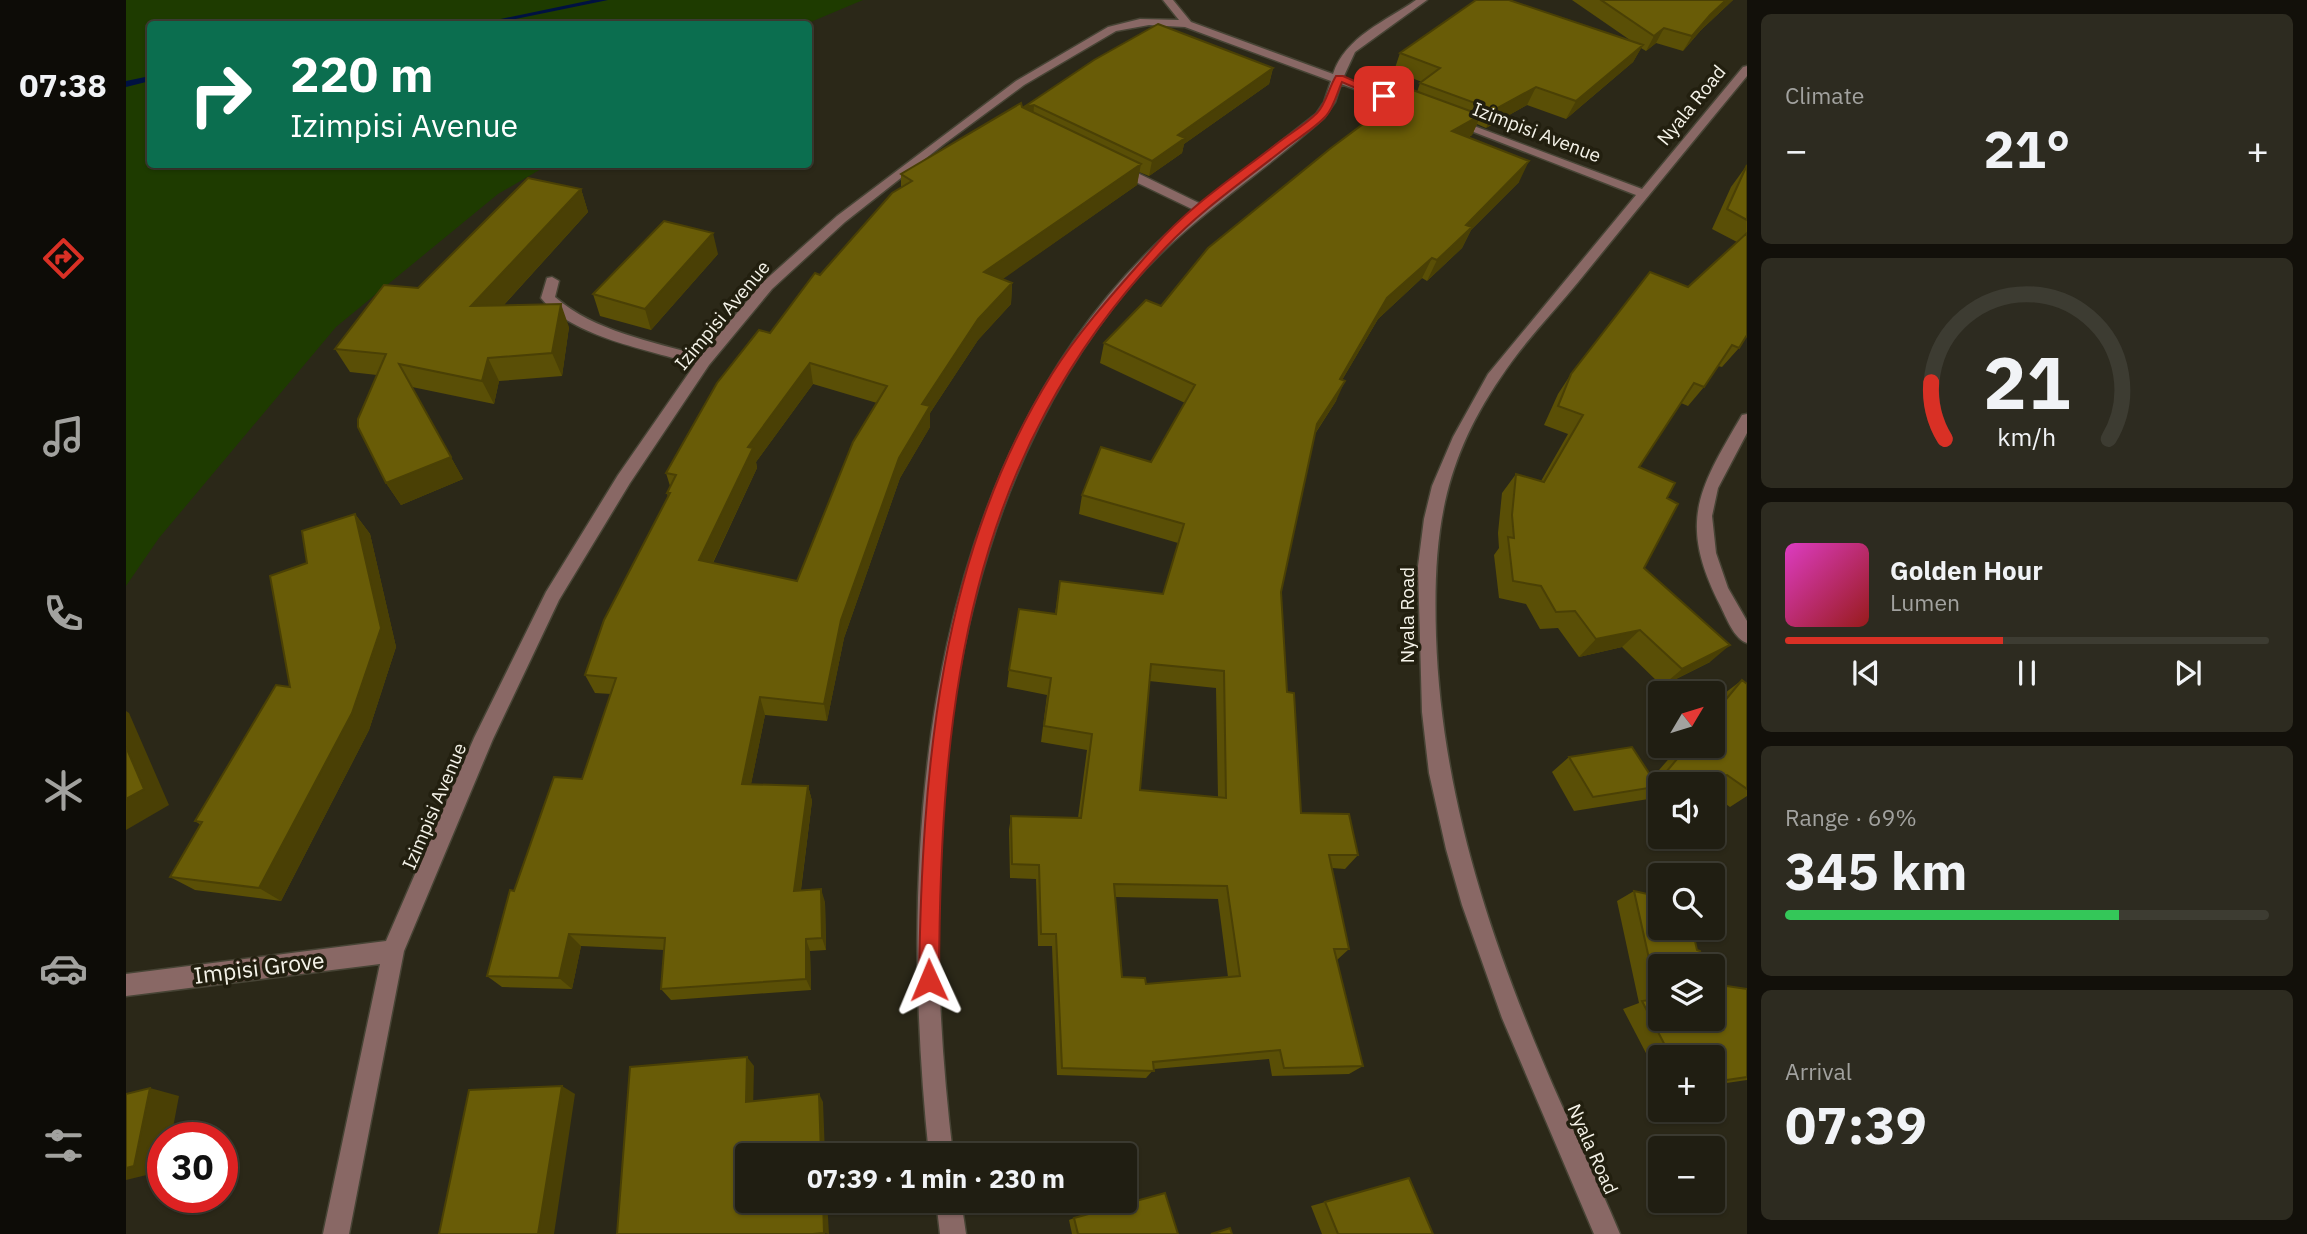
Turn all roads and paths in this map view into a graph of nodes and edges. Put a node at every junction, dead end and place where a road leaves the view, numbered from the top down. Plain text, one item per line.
1 (1168, 0) edge
2 (1422, 0) edge
3 (1187, 24) junction
4 (1747, 69) edge
5 (1339, 78) junction
6 (1110, 164) edge
7 (1645, 194) junction
8 (1202, 209) junction
9 (552, 281) dead end
10 (704, 362) junction
11 (1747, 419) edge
12 (1747, 636) edge
13 (393, 951) junction
14 (126, 985) edge
15 (940, 1143) edge
16 (950, 1213) edge
17 (336, 1234) edge
18 (953, 1234) edge
19 (1607, 1234) edge

1 - 3 street
2 - 5 street
3 - 5 street, Izimpisi Avenue
3 - 10 street, Izimpisi Avenue
4 - 7 street, Nyala Road
5 - 7 street, Izimpisi Avenue
5 - 8 street
6 - 8 street
7 - 19 street, Nyala Road
8 - 15 street
9 - 10 street
10 - 13 street, Izimpisi Avenue
11 - 12 street
13 - 14 street, Impisi Grove
13 - 17 street, Izimpisi Avenue
16 - 18 street

